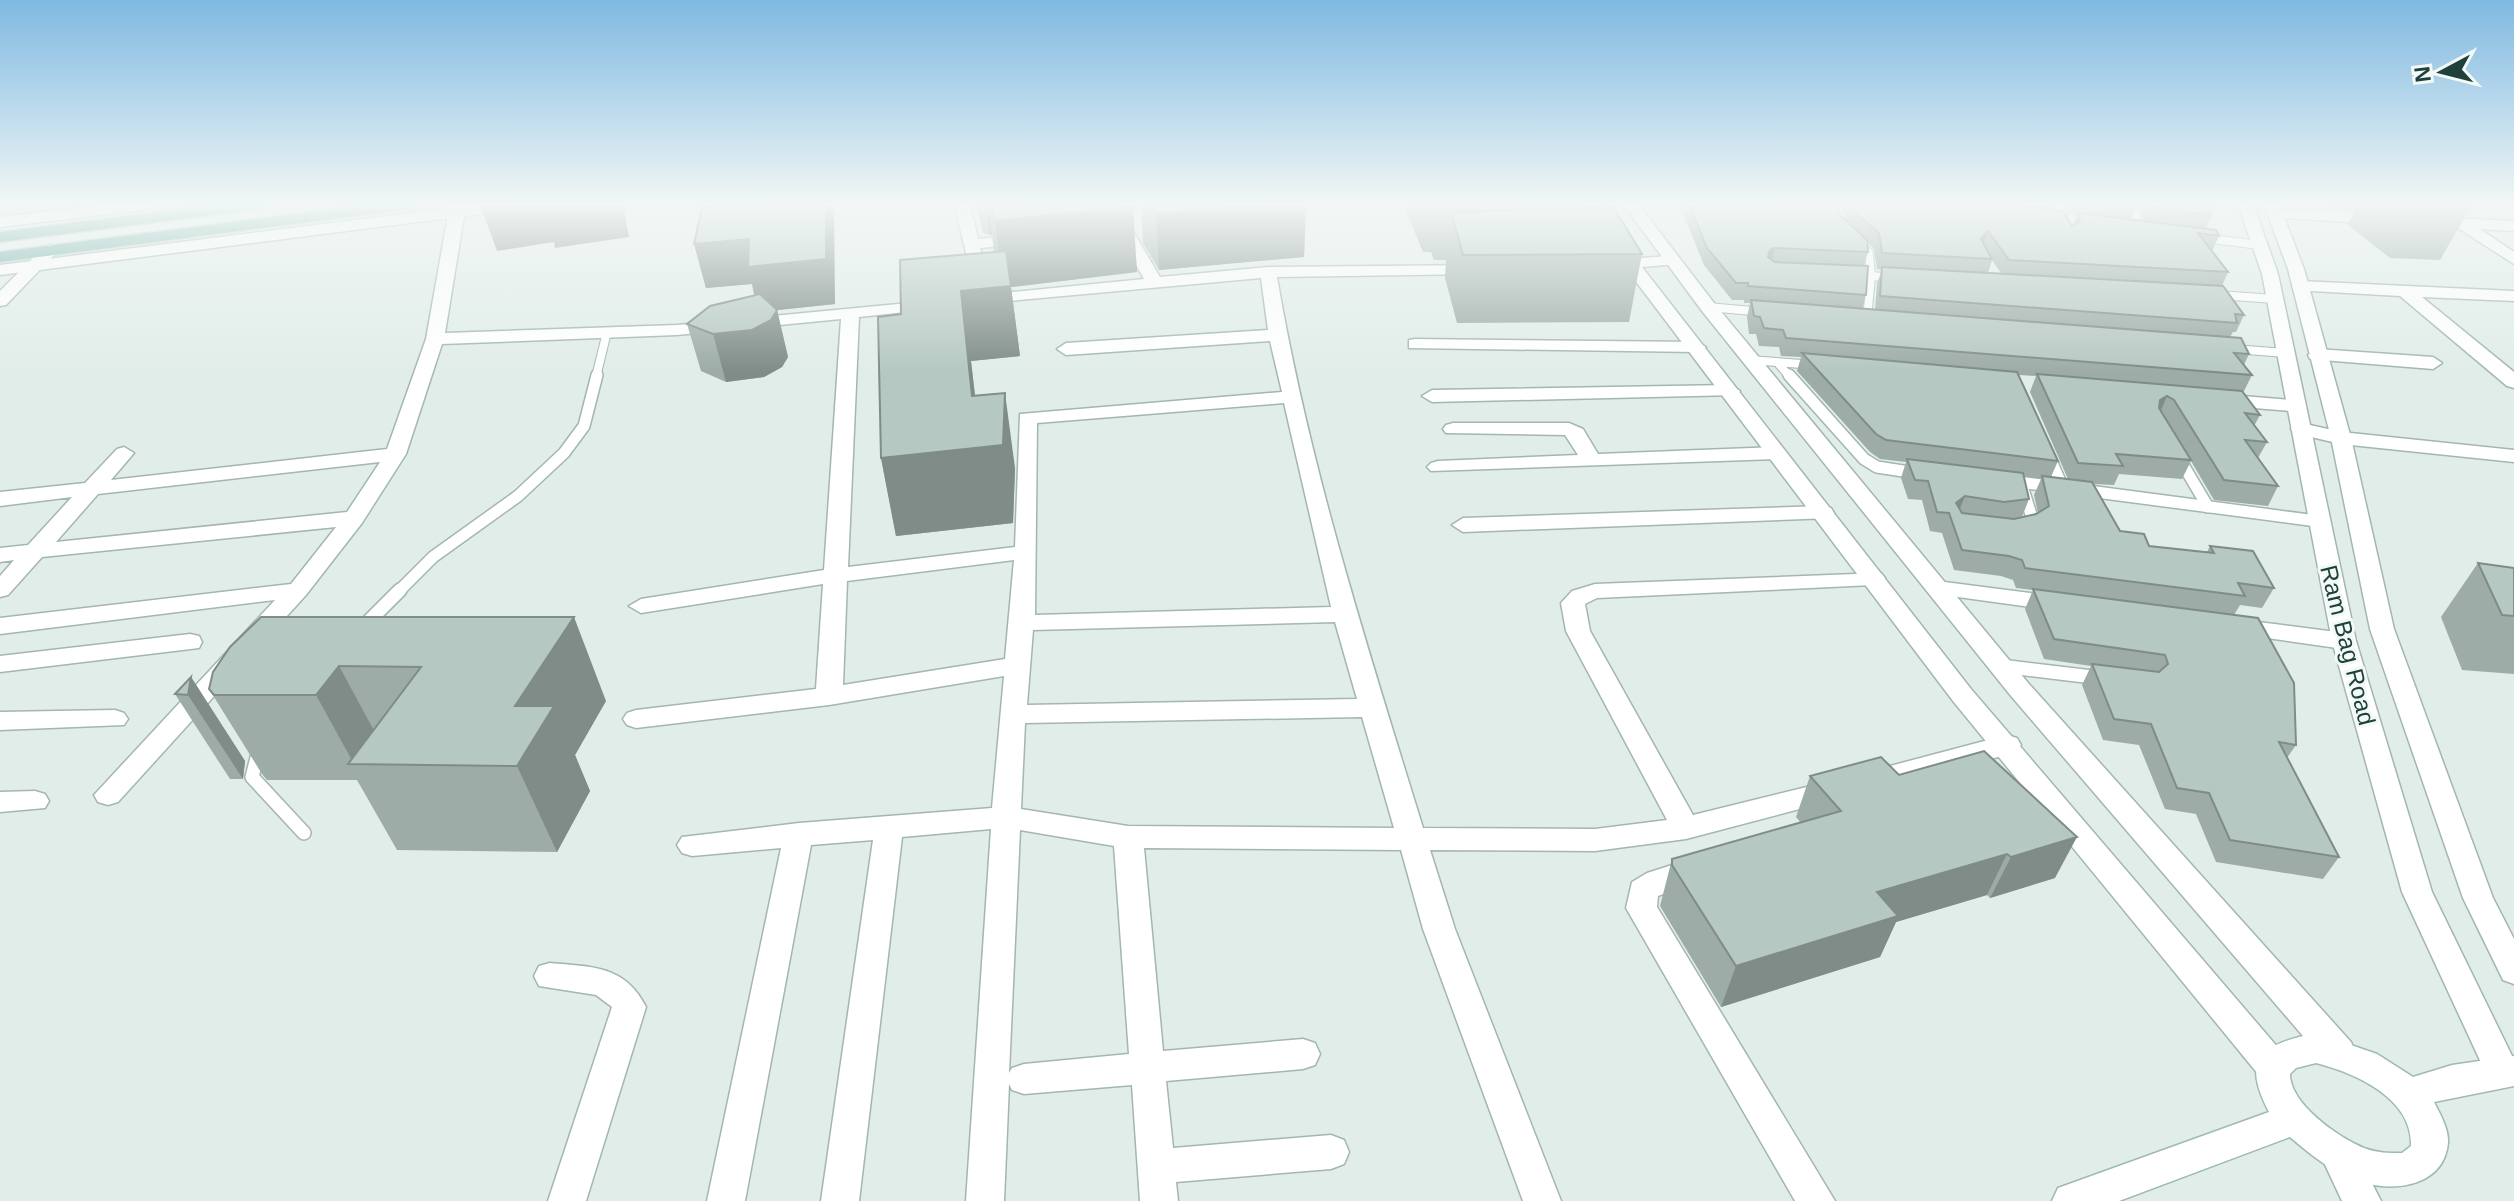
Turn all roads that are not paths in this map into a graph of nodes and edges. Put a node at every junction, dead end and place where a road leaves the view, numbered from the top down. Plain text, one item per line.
1 (42, 260) edge
2 (74, 260) edge
3 (448, 260) edge
4 (975, 260) edge
5 (1140, 260) edge
6 (1629, 260) edge
7 (1870, 260) edge
8 (2264, 260) edge
9 (2291, 260) edge
10 (1671, 261) joint
11 (1631, 264) junction
12 (38, 265) junction
13 (1587, 267) edge
14 (1496, 269) edge
15 (0, 270) edge
16 (1268, 272) junction
17 (1857, 275) edge
18 (1871, 276) junction
19 (1153, 278) junction
20 (1914, 279) edge
21 (2300, 286) junction
22 (2405, 291) junction
23 (2200, 294) edge
24 (984, 295) junction
25 (2514, 296) edge
26 (2275, 299) junction
27 (0, 301) edge
28 (1708, 307) junction
29 (850, 312) junction
30 (1772, 312) edge
31 (1851, 319) edge
32 (1867, 320) junction
33 (1883, 321) edge
34 (607, 332) junction
35 (1278, 335) junction
36 (435, 339) junction
37 (1415, 344) dead end
38 (1697, 347) junction
39 (2215, 347) edge
40 (1066, 349) dead end
41 (2286, 353) junction
42 (2317, 355) junction
43 (1750, 360) junction
44 (1777, 362) junction
45 (2433, 363) dead end
46 (1832, 367) edge
47 (2514, 382) edge
48 (1730, 391) junction
49 (1432, 396) dead end
50 (1292, 397) junction
51 (2221, 400) edge
52 (2299, 417) junction
53 (1453, 429) dead end
54 (2341, 438) junction
55 (2172, 447) edge
56 (2045, 448) edge
57 (124, 453) dead end
58 (1777, 453) junction
59 (396, 454) junction
60 (2506, 455) edge
61 (1592, 461) junction
62 (1438, 467) dead end
63 (2514, 469) edge
64 (1935, 475) edge
65 (1993, 480) edge
66 (2021, 482) junction
67 (93, 487) junction
68 (2063, 488) junction
69 (0, 499) edge
70 (2208, 507) junction
71 (1823, 513) junction
72 (354, 518) junction
73 (2317, 521) junction
74 (1463, 525) dead end
75 (2018, 529) edge
76 (35, 551) junction
77 (1026, 552) junction
78 (0, 555) edge
79 (838, 575) junction
80 (1873, 578) junction
81 (1937, 588) junction
82 (0, 590) edge
83 (298, 590) junction
84 (641, 606) dead end
85 (2088, 608) edge
86 (1347, 614) junction
87 (1020, 623) junction
88 (2210, 624) edge
89 (0, 626) edge
90 (357, 634) edge
91 (2344, 641) junction
92 (190, 642) dead end
93 (0, 664) edge
94 (1016, 666) junction
95 (2001, 666) junction
96 (2117, 679) edge
97 (829, 696) junction
98 (1373, 708) junction
99 (1012, 714) junction
100 (115, 719) dead end
101 (636, 719) dead end
102 (0, 721) edge
103 (267, 734) edge
104 (2007, 745) junction
105 (108, 795) dead end
106 (35, 801) dead end
107 (0, 802) edge
108 (1764, 808) junction
109 (1006, 817) junction
110 (889, 826) junction
111 (1686, 828) junction
112 (304, 833) dead end
113 (799, 834) junction
114 (1128, 837) junction
115 (1412, 838) junction
116 (1761, 844) edge
117 (692, 845) dead end
118 (1726, 861) edge
119 (2514, 971) edge
120 (550, 976) dead end
121 (2339, 1053) junction
122 (1303, 1054) dead end
123 (2274, 1068) junction
124 (1150, 1069) junction
125 (2508, 1071) edge
126 (1024, 1079) dead end
127 (2407, 1094) junction
128 (2293, 1120) junction
129 (1331, 1152) dead end
130 (2338, 1154) junction
131 (1158, 1184) edge
132 (567, 1201) edge
133 (726, 1201) edge
134 (840, 1201) edge
135 (985, 1201) edge
136 (1542, 1201) edge
137 (1816, 1201) edge
138 (2071, 1201) edge
139 (2362, 1201) edge

1 - 12 street
2 - 12 street
3 - 36 street
4 - 24 street
5 - 19 street
6 - 11 street
7 - 18 lane
8 - 26 street, Ram Bag Road
9 - 21 street, Ram Bag Road
10 - 11 street
10 - 28 street
11 - 13 street
11 - 38 street
12 - 15 street
12 - 27 street
14 - 16 street
16 - 19 street
16 - 35 street
17 - 18 lane
18 - 20 lane
18 - 32 lane
19 - 24 street
21 - 22 street
21 - 42 street, Ram Bag Road
22 - 25 street
22 - 47 street
23 - 26 lane
24 - 29 street
26 - 41 street, Ram Bag Road
28 - 30 lane
28 - 43 street
29 - 34 street
29 - 79 street
31 - 32 lane
32 - 33 lane
34 - 36 street
34 - 90 lane
35 - 40 street
35 - 50 street
36 - 59 street
37 - 38 street
38 - 48 street
39 - 41 lane
41 - 52 street, Ram Bag Road
42 - 45 street
42 - 54 street, Ram Bag Road
43 - 44 lane
43 - 81 street
44 - 46 lane
44 - 64 lane
48 - 49 street
48 - 58 street
50 - 77 street
50 - 86 street
51 - 52 lane
52 - 54 street
52 - 73 street, Ram Bag Road
53 - 61 street
54 - 60 street
54 - 119 street, Ram Bag Road
55 - 70 lane
56 - 68 lane
57 - 67 street
58 - 61 street
58 - 71 street
59 - 67 street
59 - 72 street
60 - 63 street
61 - 62 street
65 - 66 lane
66 - 68 lane
66 - 75 lane
67 - 69 street
67 - 76 street
68 - 70 lane
70 - 73 lane
71 - 74 street
71 - 80 street
72 - 76 street
72 - 83 street
73 - 91 street, Ram Bag Road
76 - 78 street
76 - 82 street
77 - 79 street
77 - 87 street
79 - 84 street
79 - 97 street
80 - 104 street
80 - 111 street
81 - 85 street
81 - 95 street
83 - 89 street
83 - 105 street
86 - 87 street
86 - 98 street
87 - 94 street
88 - 91 street
91 - 125 street, Ram Bag Road
92 - 93 street
94 - 97 street
94 - 99 street
95 - 96 lane
95 - 121 street
97 - 101 street
98 - 99 street
98 - 115 street
99 - 109 street
100 - 102 street
103 - 112 lane
104 - 108 street
104 - 123 street
106 - 107 street
108 - 111 street
108 - 116 street
109 - 110 street
109 - 114 street
109 - 135 street
110 - 113 street
110 - 134 street
111 - 115 street
113 - 117 street
113 - 133 street
114 - 115 street
114 - 124 street
115 - 136 street
118 - 137 street
120 - 132 street
121 - 123 street
121 - 127 street
122 - 124 street
123 - 128 street
124 - 126 street
124 - 131 street
125 - 127 street
127 - 130 street
128 - 130 street
128 - 138 street
129 - 131 street
130 - 139 street

